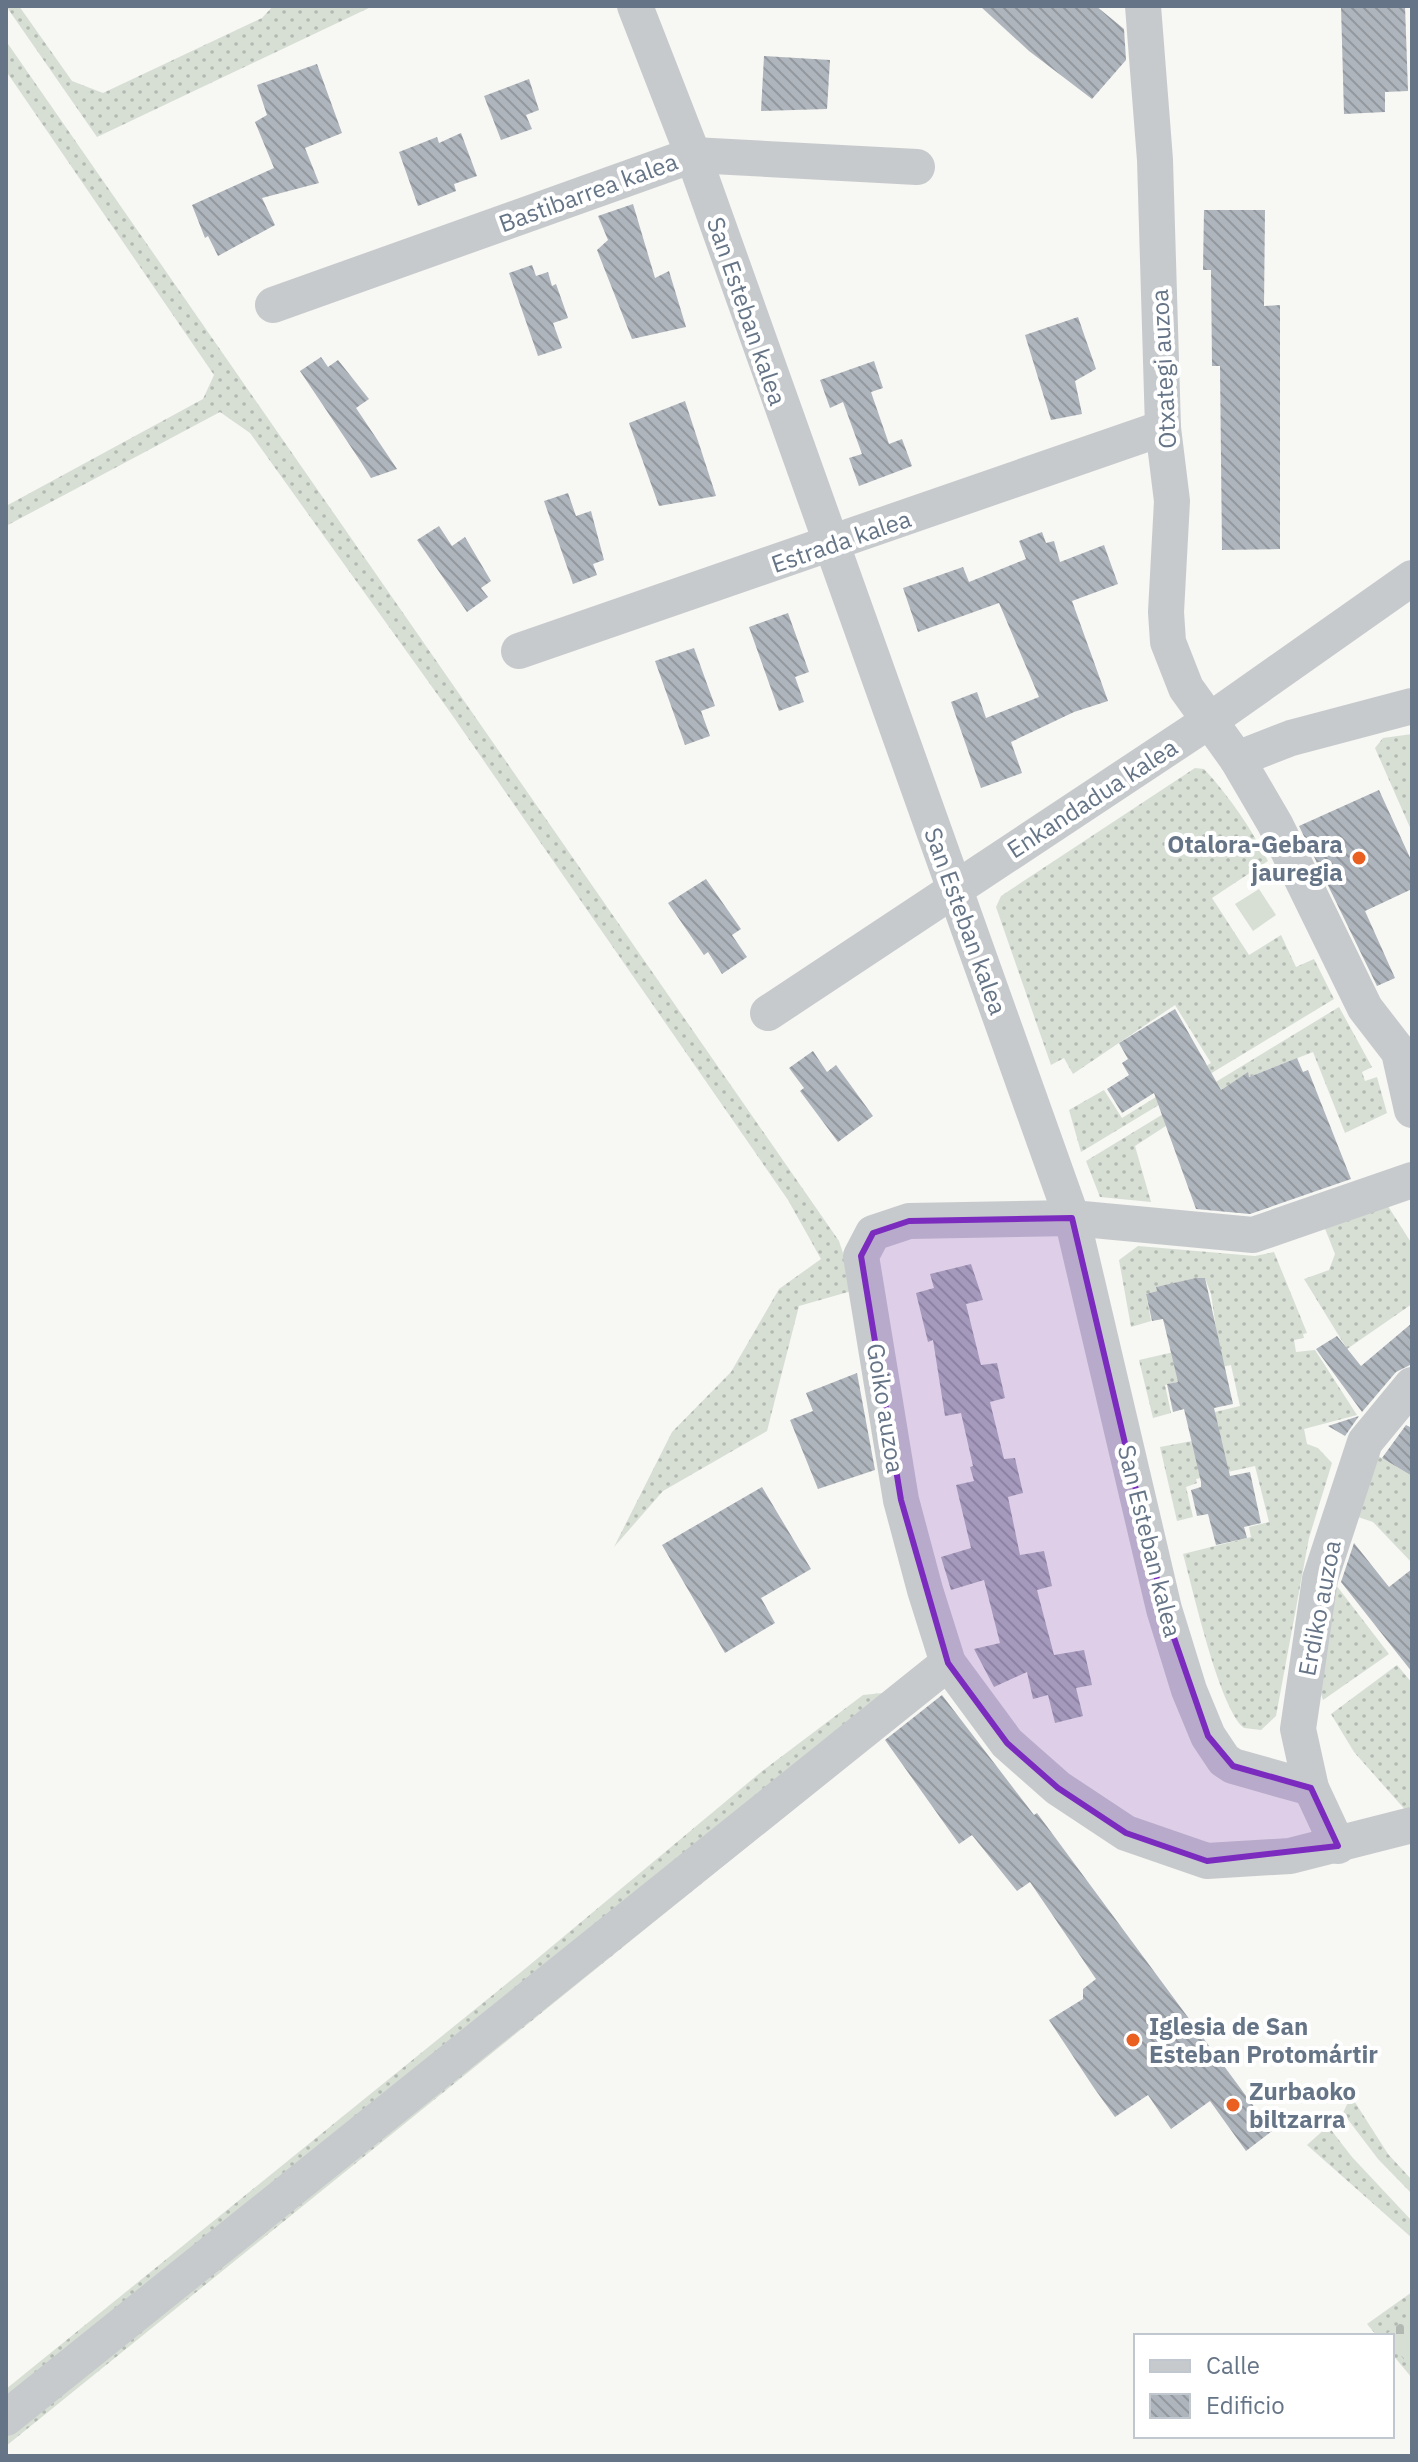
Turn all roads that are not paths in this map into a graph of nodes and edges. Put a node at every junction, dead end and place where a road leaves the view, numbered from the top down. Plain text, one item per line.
1 (635, 6) edge
2 (1143, 6) edge
3 (693, 155) junction
4 (917, 167) dead end
5 (273, 305) dead end
6 (1163, 428) junction
7 (830, 545) junction
8 (1412, 578) edge
9 (519, 651) dead end
10 (1412, 706) edge
11 (1209, 721) junction
12 (1237, 759) junction
13 (954, 888) junction
14 (768, 1013) dead end
15 (1412, 1016) edge
16 (1399, 1052) junction
17 (1412, 1110) edge
18 (1412, 1180) edge
19 (1072, 1218) junction
20 (1412, 1385) edge
21 (948, 1663) junction
22 (1311, 1788) junction
23 (1412, 1825) edge
24 (1338, 1846) junction
25 (6, 2418) edge

1 - 3 street, San Esteban kalea
2 - 6 street, Otxategi auzoa
3 - 4 street, Bastibarrea kalea
3 - 5 street, Bastibarrea kalea
3 - 7 street, San Esteban kalea
6 - 7 street, Estrada kalea
6 - 11 street, Otxategi auzoa
7 - 9 street, Estrada kalea
7 - 13 street, San Esteban kalea
8 - 11 street, Enkandadua kalea
10 - 12 street
11 - 12 street
11 - 13 street, Enkandadua kalea
12 - 16 street
13 - 14 street, Enkandadua kalea
13 - 19 street, San Esteban kalea
15 - 16 street
16 - 17 street
18 - 19 street, Goiko auzoa
19 - 21 street, Goiko auzoa
19 - 22 street, San Esteban kalea
20 - 22 street, Erdiko auzoa
21 - 24 street, Goiko auzoa
21 - 25 street
22 - 24 street, Erdiko auzoa
23 - 24 street, Goiko auzoa

